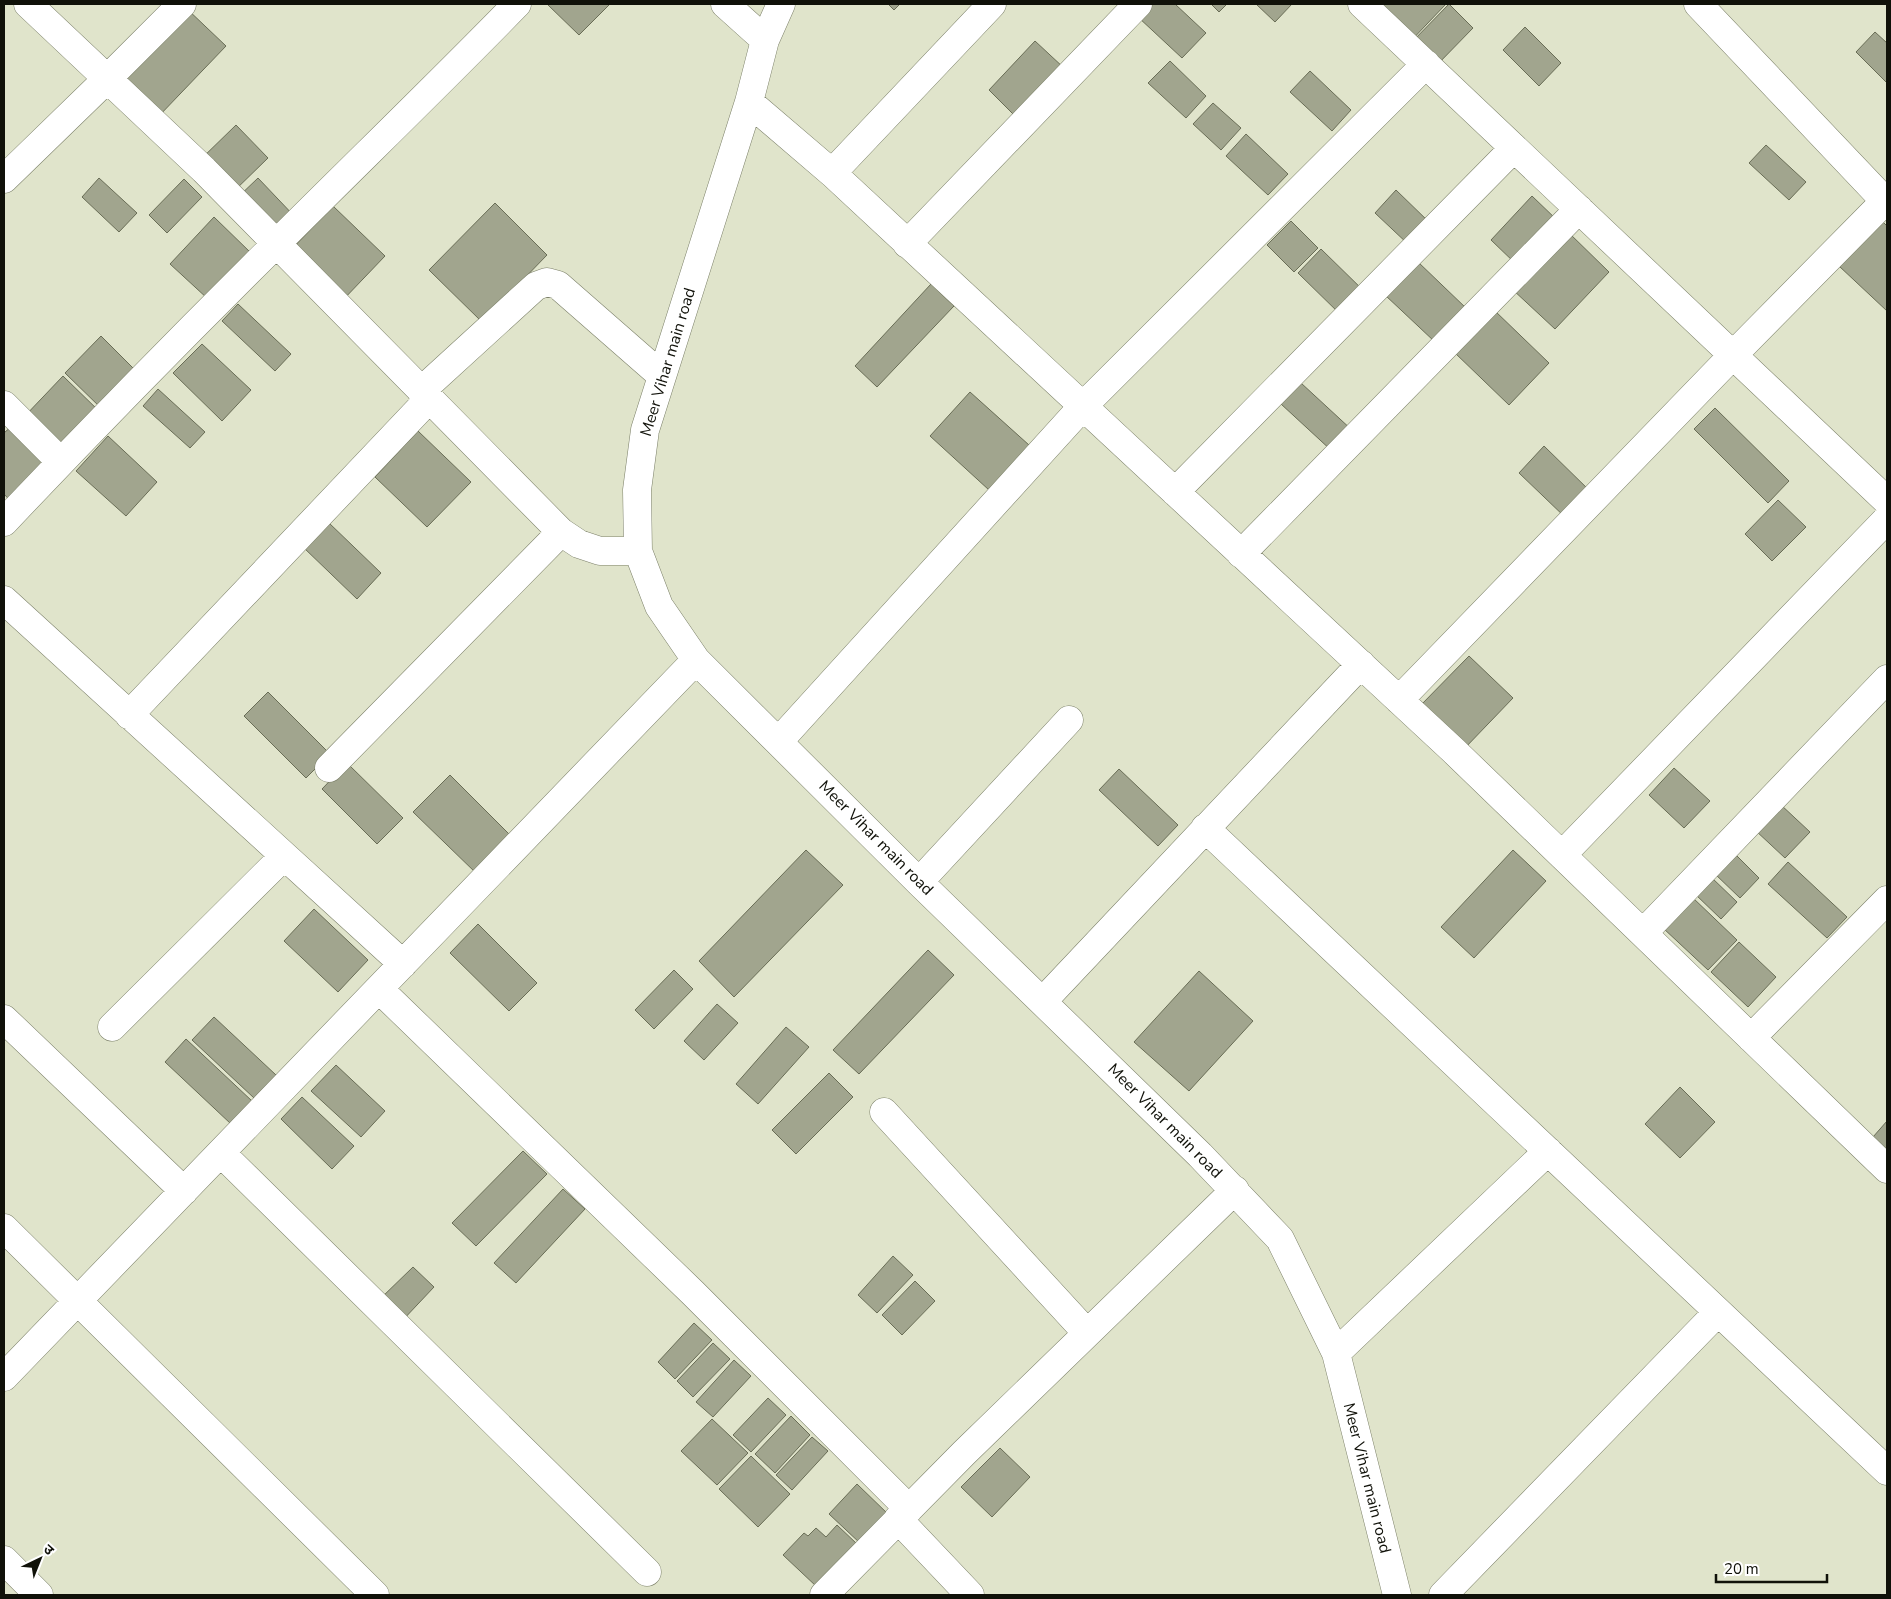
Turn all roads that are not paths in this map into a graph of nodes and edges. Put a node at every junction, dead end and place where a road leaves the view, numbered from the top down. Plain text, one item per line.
1 (28, 4) edge
2 (182, 4) edge
3 (517, 4) edge
4 (725, 4) edge
5 (781, 4) edge
6 (992, 4) edge
7 (1138, 4) edge
8 (1362, 4) edge
9 (1710, 8) edge
10 (765, 40) junction
11 (1426, 64) junction
12 (108, 78) junction
13 (749, 102) junction
14 (1514, 148) junction
15 (832, 173) junction
16 (4, 179) edge
17 (1886, 201) edge
18 (1580, 209) junction
19 (276, 243) junction
20 (907, 244) junction
21 (1733, 355) junction
22 (662, 376) junction
23 (425, 395) junction
24 (4, 405) edge
25 (1083, 406) junction
26 (61, 462) junction
27 (1175, 492) junction
28 (1887, 501) edge
29 (1887, 519) edge
30 (4, 522) edge
31 (561, 532) junction
32 (638, 551) junction
33 (1241, 554) junction
34 (5, 602) edge
35 (696, 660) junction
36 (1361, 664) junction
37 (1887, 679) edge
38 (1399, 700) junction
39 (129, 715) junction
40 (1070, 720) dead end
41 (779, 741) junction
42 (329, 768) dead end
43 (1205, 828) junction
44 (284, 856) junction
45 (1562, 856) junction
46 (920, 882) junction
47 (1887, 900) edge
48 (1643, 933) junction
49 (403, 964) junction
50 (379, 989) junction
51 (1043, 1001) junction
52 (4, 1019) edge
53 (112, 1027) dead end
54 (1751, 1038) junction
55 (884, 1112) dead end
56 (1548, 1151) junction
57 (221, 1153) junction
58 (1887, 1169) edge
59 (1234, 1190) junction
60 (184, 1191) junction
61 (4, 1228) edge
62 (78, 1300) junction
63 (1718, 1312) junction
64 (1087, 1333) junction
65 (1336, 1353) junction
66 (4, 1377) edge
67 (1887, 1471) edge
68 (904, 1514) junction
69 (4, 1560) edge
70 (647, 1572) dead end
71 (39, 1595) edge
72 (375, 1595) edge
73 (824, 1595) edge
74 (970, 1595) edge
75 (1397, 1595) edge
76 (1443, 1595) edge

1 - 12 street
2 - 12 street
3 - 19 street
4 - 10 street
5 - 10 street, Meer Vihar main road
6 - 15 street
7 - 20 street
8 - 11 street
9 - 17 street
10 - 13 street, Meer Vihar main road
11 - 14 street
11 - 25 street
12 - 16 street
12 - 19 street
13 - 15 street
13 - 22 street, Meer Vihar main road
14 - 18 street
14 - 27 street
15 - 20 street
17 - 21 street
18 - 21 street
18 - 33 street
19 - 23 street
19 - 26 street
20 - 25 street
21 - 28 street
21 - 38 street
22 - 23 street
22 - 32 street, Meer Vihar main road
23 - 31 street
23 - 39 street
24 - 26 street
25 - 27 street
25 - 41 street
26 - 30 street
27 - 33 street
29 - 45 street
31 - 32 street
31 - 42 street
32 - 35 street, Meer Vihar main road
33 - 36 street
34 - 39 street
35 - 41 street, Meer Vihar main road
35 - 49 street
36 - 38 street
36 - 43 street
37 - 48 street
38 - 45 street
39 - 44 street
40 - 46 street
41 - 46 street, Meer Vihar main road
43 - 51 street
43 - 56 street
44 - 49 street
44 - 53 street
45 - 48 street
46 - 51 street, Meer Vihar main road
47 - 54 street
48 - 54 street
49 - 50 street
50 - 57 street
50 - 68 street
51 - 59 street, Meer Vihar main road
52 - 60 street
54 - 58 street
55 - 64 street
56 - 63 street
56 - 65 street
57 - 60 street
57 - 70 street
59 - 64 street
59 - 65 street, Meer Vihar main road
60 - 62 street
61 - 62 street
62 - 66 street
62 - 72 street
63 - 67 street
63 - 76 street
64 - 68 street
65 - 75 street, Meer Vihar main road
68 - 73 street
68 - 74 street
69 - 71 street

